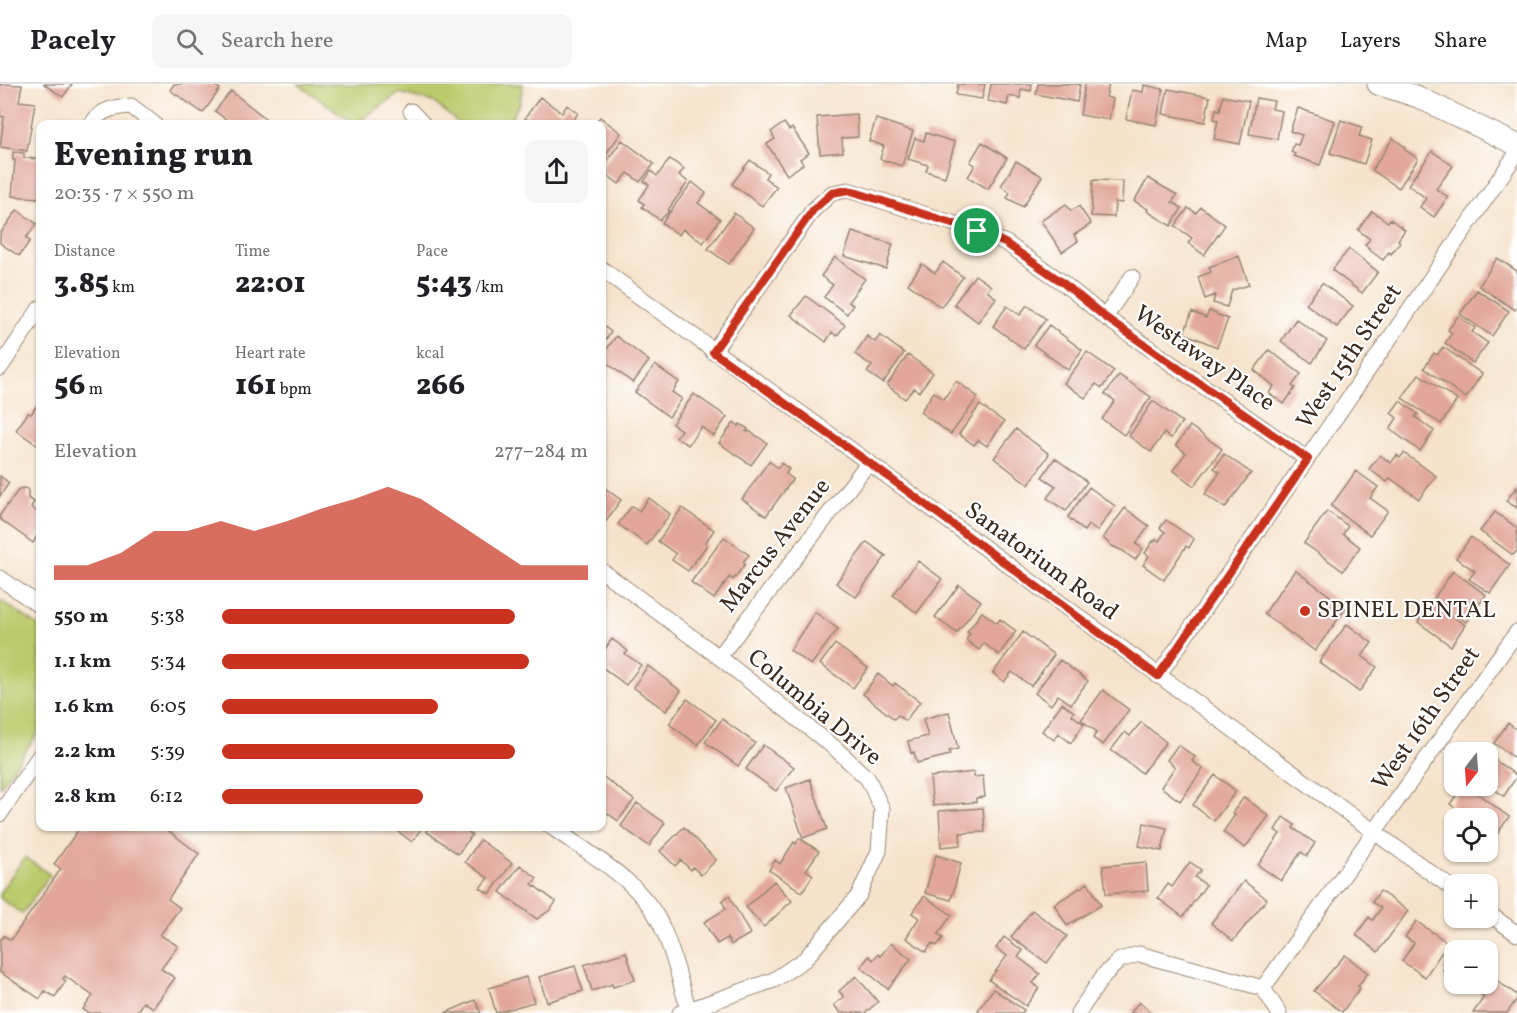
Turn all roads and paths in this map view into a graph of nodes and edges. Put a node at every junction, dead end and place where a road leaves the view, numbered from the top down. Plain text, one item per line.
1 (1378, 84) edge
2 (1421, 90) edge
3 (411, 111) dead end
4 (94, 120) edge
5 (149, 120) edge
6 (419, 120) edge
7 (1517, 145) edge
8 (1517, 153) edge
9 (606, 271) edge
10 (1132, 277) dead end
11 (36, 314) edge
12 (1105, 317) junction
13 (713, 352) junction
14 (0, 368) edge
15 (1308, 459) junction
16 (868, 462) junction
17 (606, 574) edge
18 (0, 578) edge
19 (36, 603) edge
20 (1517, 632) edge
21 (719, 657) junction
22 (1158, 676) junction
23 (36, 761) edge
24 (0, 814) edge
25 (557, 831) edge
26 (1375, 833) junction
27 (1444, 882) edge
28 (1498, 921) edge
29 (1517, 934) edge
30 (1263, 988) junction
31 (684, 1012) edge
32 (1078, 1013) edge
33 (1279, 1013) edge

1 - 2 main road
2 - 7 main road
3 - 6 street
4 - 5 street
8 - 15 street, West 15th Street
9 - 13 street, Sanatorium Road
10 - 12 street, Westaway Place
11 - 14 street
12 - 13 street, Westaway Place
12 - 15 street, Westaway Place
13 - 16 street, Sanatorium Road
15 - 22 street, West 15th Street
16 - 21 street, Marcus Avenue
16 - 22 street, Sanatorium Road
17 - 21 street, Columbia Drive
18 - 19 street
20 - 26 street, West 16th Street
21 - 31 street, Columbia Drive
22 - 26 street, Sanatorium Road
23 - 24 street
25 - 31 street
26 - 27 street, Sanatorium Road
26 - 30 street, West 16th Street
28 - 29 street
30 - 32 street
30 - 33 street

